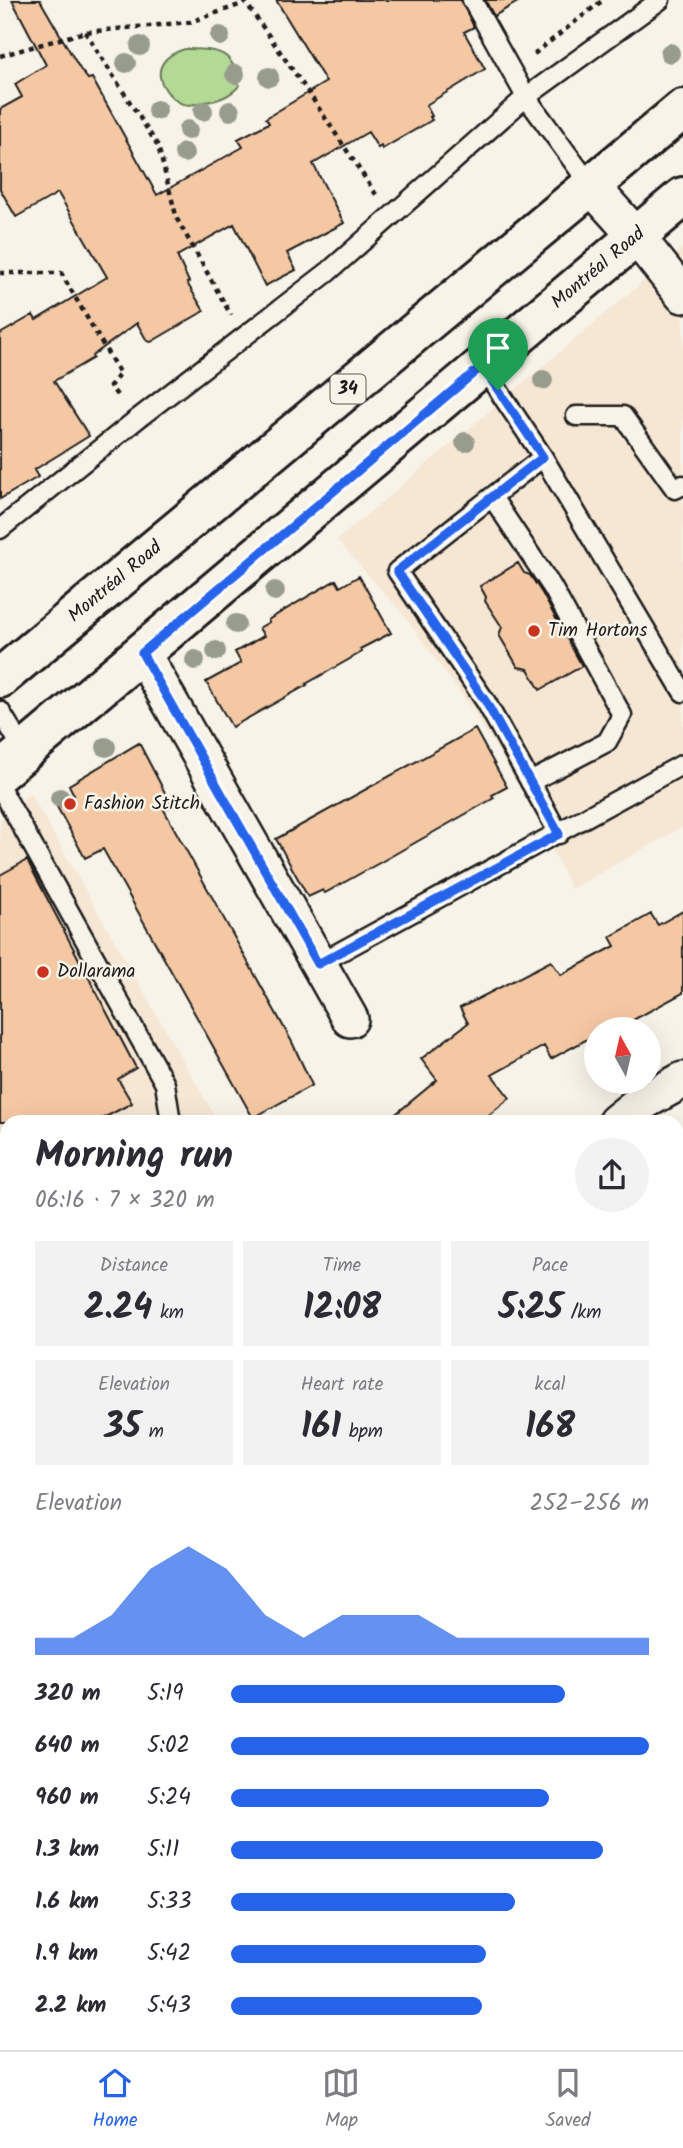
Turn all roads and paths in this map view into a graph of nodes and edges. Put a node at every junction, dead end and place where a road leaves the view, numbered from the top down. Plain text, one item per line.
1 (472, 0) edge
2 (603, 0) edge
3 (660, 0) edge
4 (245, 2) edge
5 (85, 32) junction
6 (0, 56) edge
7 (510, 70) junction
8 (526, 97) junction
9 (683, 109) edge
10 (592, 186) junction
11 (683, 197) edge
12 (391, 217) junction
13 (636, 236) junction
14 (0, 273) edge
15 (683, 295) edge
16 (243, 337) junction
17 (482, 366) junction
18 (576, 416) dead end
19 (136, 420) junction
20 (543, 457) junction
21 (683, 485) edge
22 (492, 497) junction
23 (0, 529) edge
24 (142, 653) junction
25 (0, 678) edge
26 (683, 692) edge
27 (0, 711) edge
28 (12, 762) edge
29 (683, 764) edge
30 (530, 782) junction
31 (0, 787) edge
32 (559, 834) junction
33 (318, 964) junction
34 (350, 1019) dead end
35 (683, 1080) edge
36 (170, 1115) edge
37 (625, 1115) edge

1 - 7 lane
2 - 7 path
3 - 8 lane
4 - 5 path
4 - 12 path
5 - 6 path
5 - 16 path
7 - 8 lane
8 - 10 lane
8 - 12 lane
9 - 10 main road, Montréal Road / 34
10 - 13 street
10 - 25 main road, Montréal Road / 34
11 - 13 main road, Montréal Road
12 - 16 lane
13 - 15 street
13 - 17 main road, Montréal Road
14 - 19 path
16 - 19 lane
17 - 20 lane
17 - 24 main road, Montréal Road
18 - 21 lane
19 - 23 lane
20 - 22 lane
20 - 26 lane
22 - 30 lane
22 - 30 lane
24 - 28 main road, Montréal Road
24 - 33 street
27 - 28 lane
29 - 32 lane
30 - 32 lane
31 - 36 lane
32 - 33 lane
33 - 34 street
35 - 37 street

